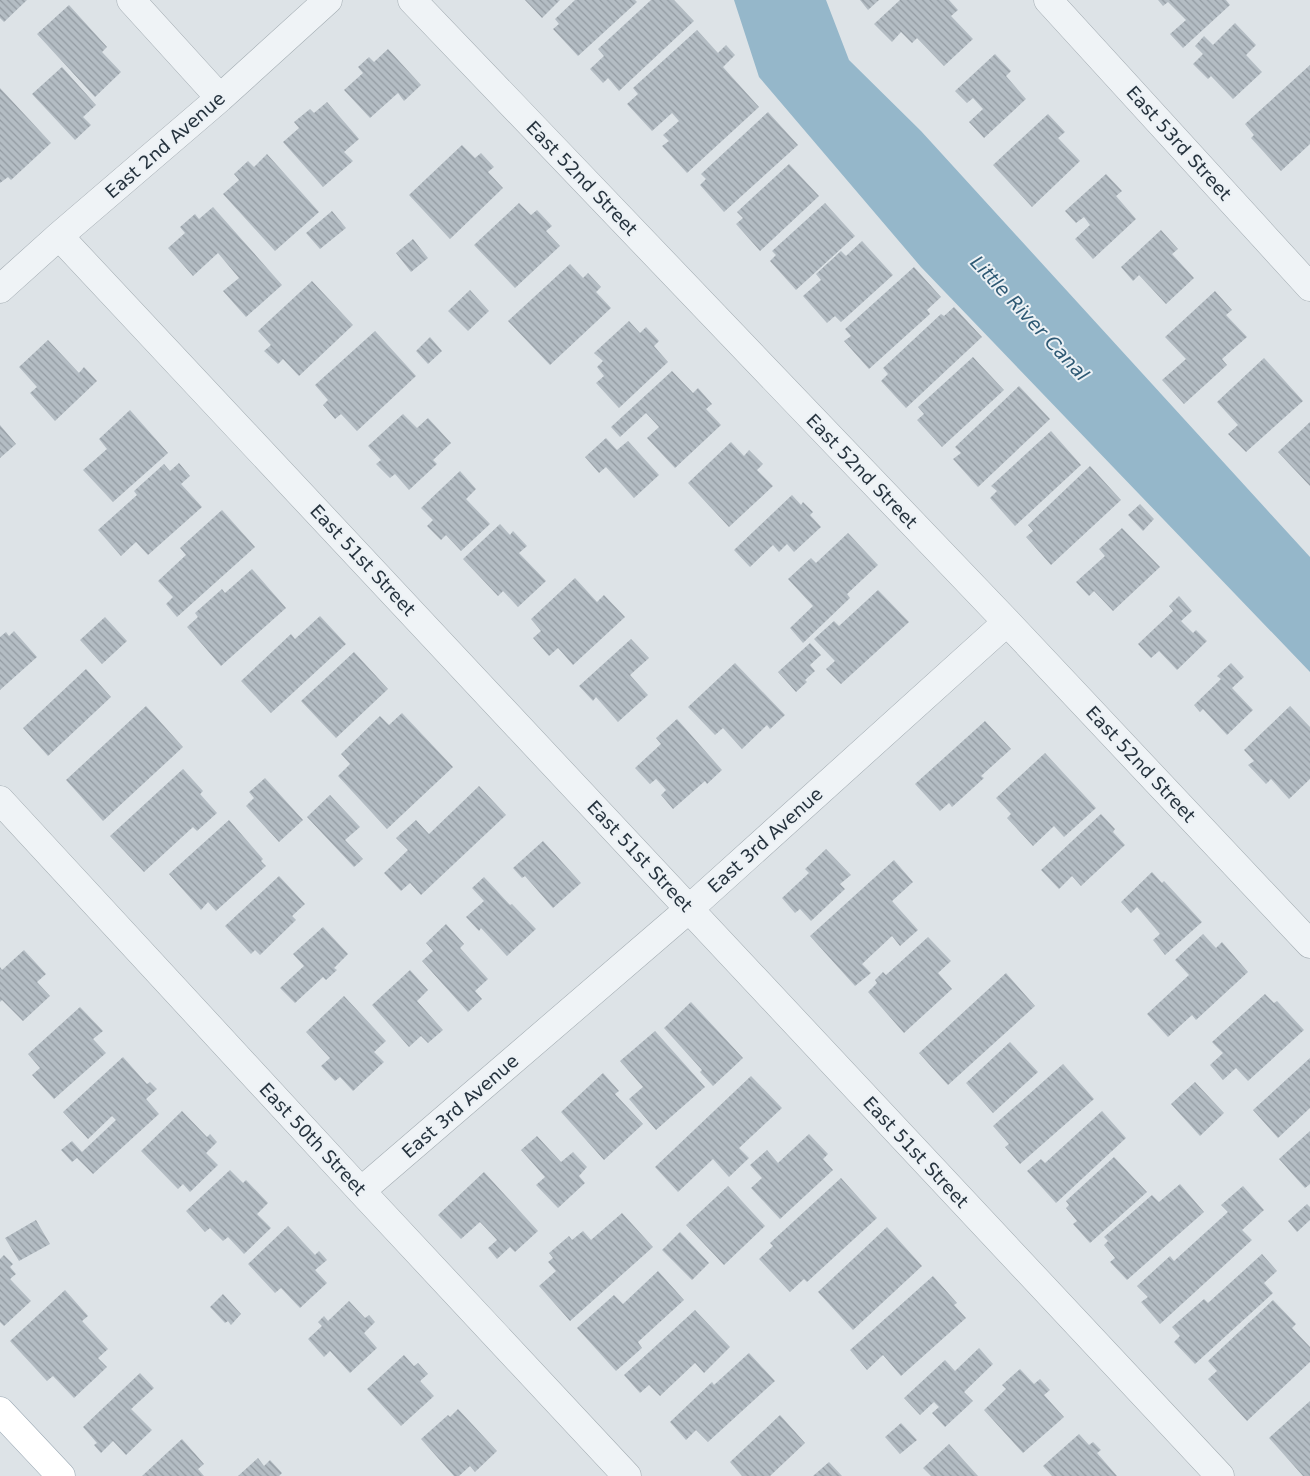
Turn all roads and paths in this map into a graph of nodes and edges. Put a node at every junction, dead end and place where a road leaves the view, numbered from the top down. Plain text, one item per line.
1 (131, 0) edge
2 (328, 0) edge
3 (412, 0) edge
4 (1048, 0) edge
5 (220, 98) junction
6 (59, 236) junction
7 (1310, 287) edge
8 (0, 289) edge
9 (1007, 622) junction
10 (0, 800) edge
11 (689, 908) junction
12 (1310, 944) edge
13 (361, 1191) junction
14 (0, 1411) edge
15 (53, 1473) edge
16 (627, 1476) edge
17 (1220, 1476) edge

1 - 5 street
2 - 5 street, East 2nd Avenue
3 - 9 street, East 52nd Street
4 - 7 street, East 53rd Street
5 - 6 street, East 2nd Avenue
6 - 8 street, East 2nd Avenue
6 - 11 street, East 51st Street
9 - 11 street, East 3rd Avenue
9 - 12 street, East 52nd Street
10 - 13 street, East 50th Street
11 - 13 street, East 3rd Avenue
11 - 17 street, East 51st Street
13 - 16 street, East 50th Street
14 - 15 main road

